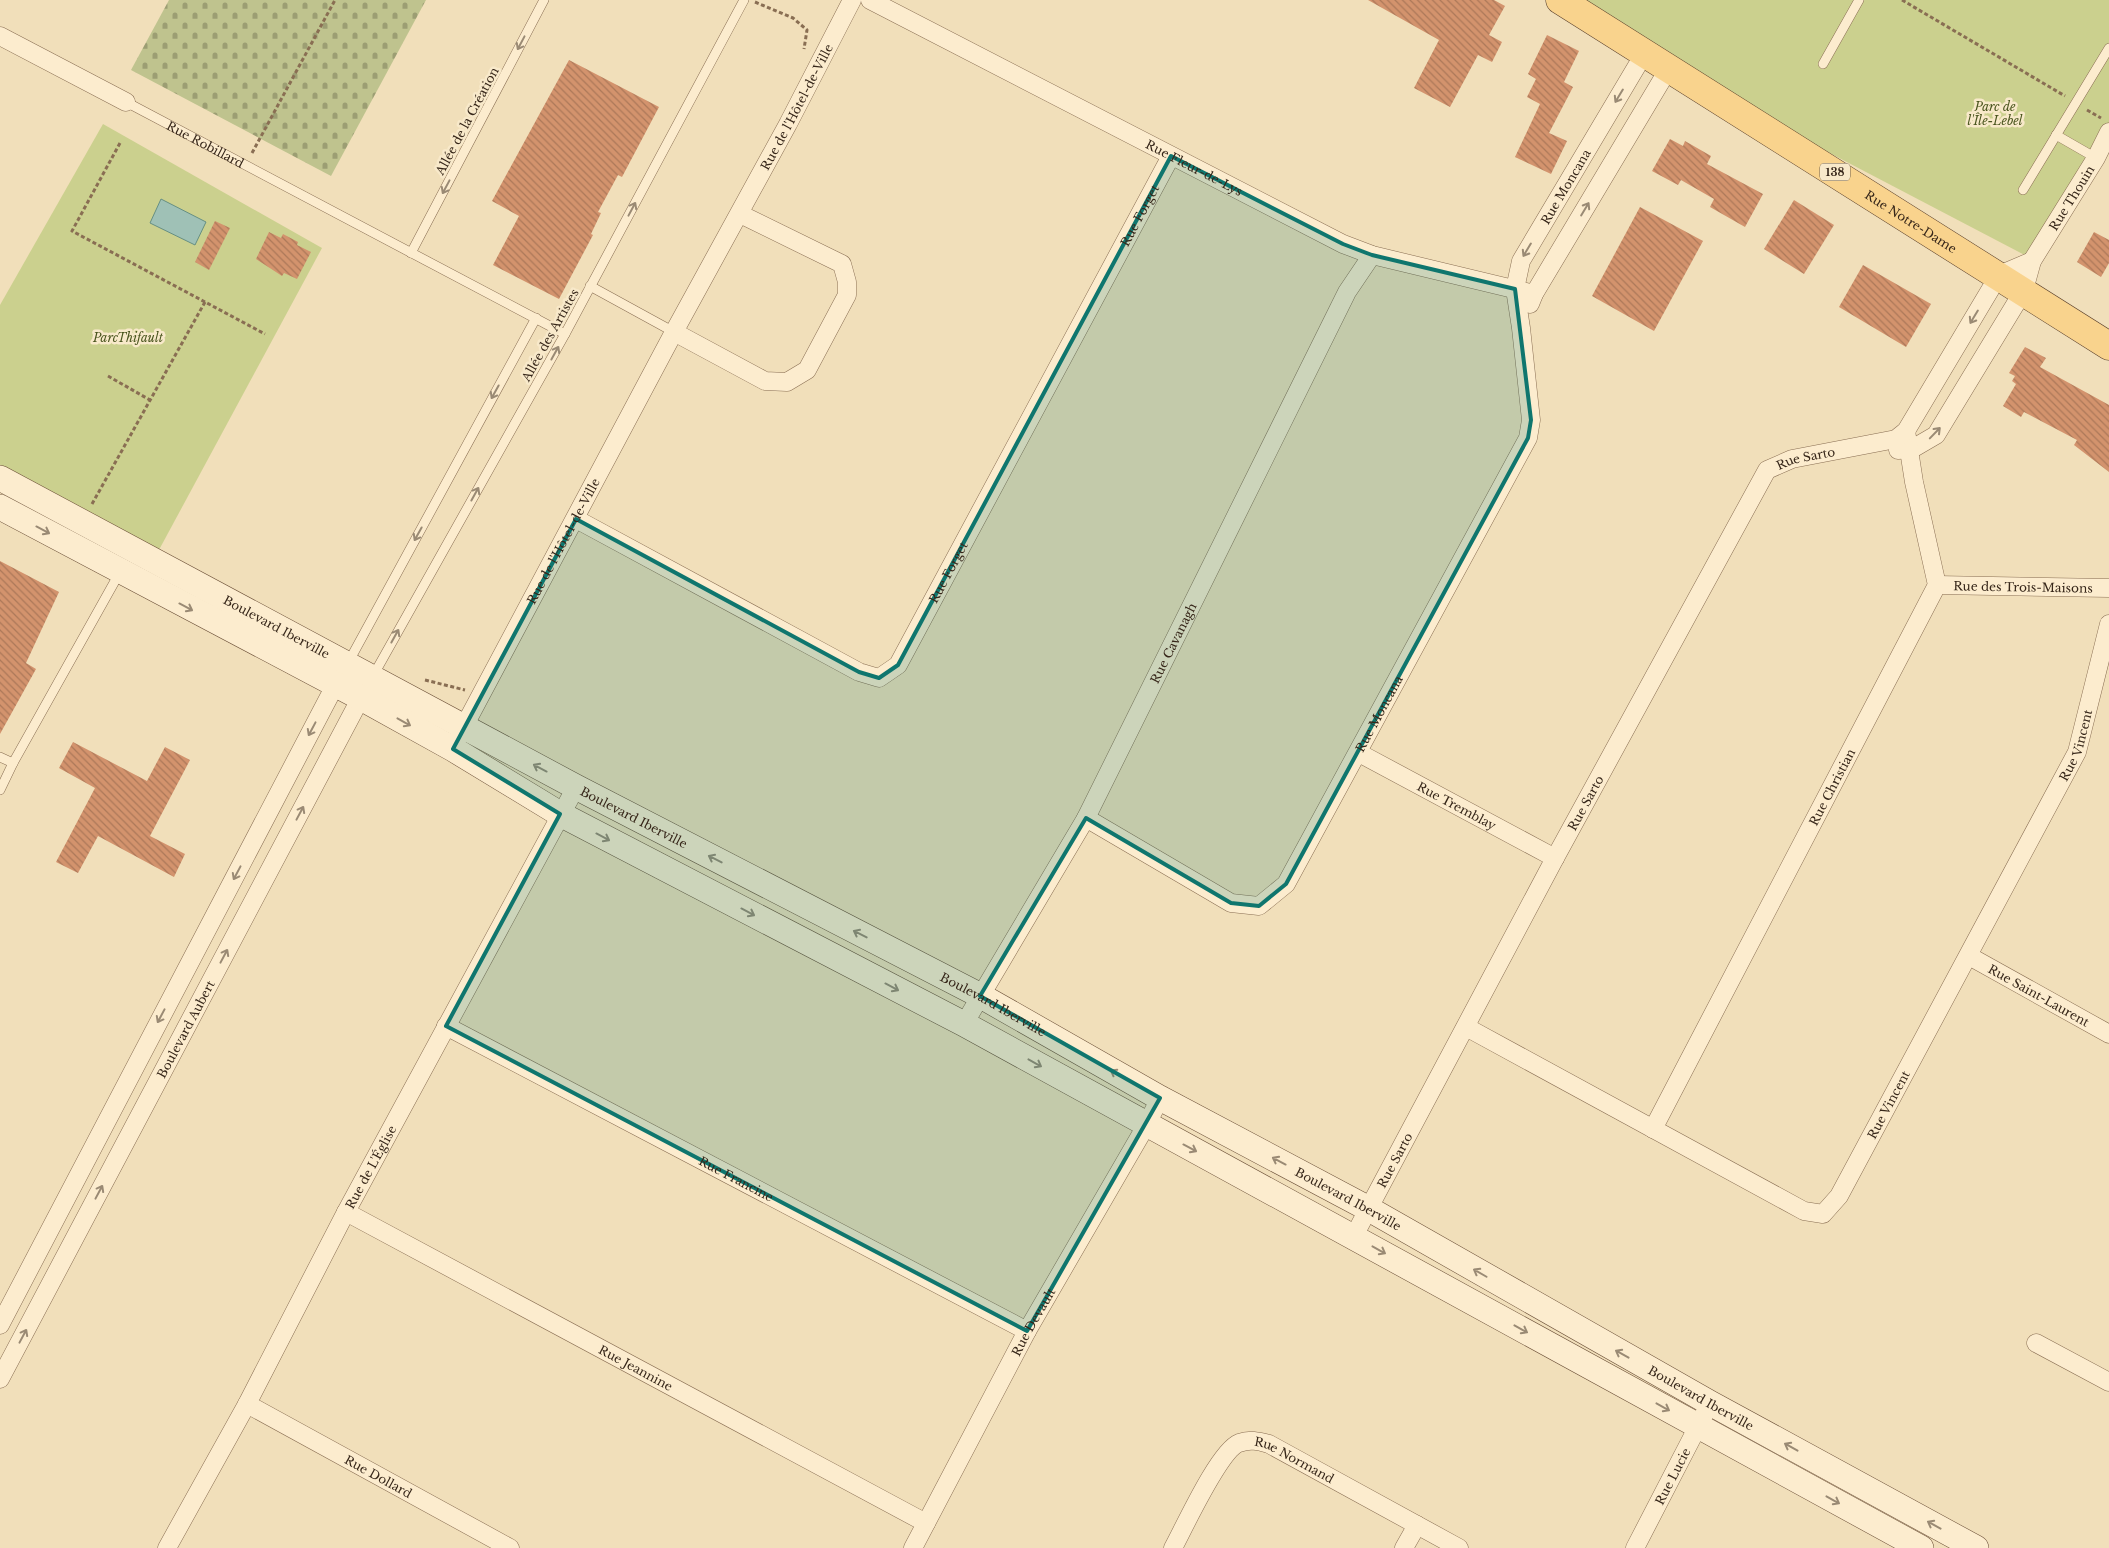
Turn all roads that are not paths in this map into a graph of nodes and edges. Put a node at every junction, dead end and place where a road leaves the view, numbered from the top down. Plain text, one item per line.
1 (544, 0) edge
2 (744, 0) edge
3 (852, 0) edge
4 (870, 0) edge
5 (1560, 0) edge
6 (1859, 0) edge
7 (0, 36) edge
8 (2109, 48) edge
9 (1644, 54) junction
10 (1823, 64) dead end
11 (1668, 68) junction
12 (126, 102) joint
13 (2109, 132) edge
14 (2056, 135) junction
15 (1171, 156) junction
16 (2096, 158) junction
17 (2023, 190) dead end
18 (740, 214) junction
19 (411, 253) junction
20 (1372, 255) junction
21 (2032, 261) junction
22 (1999, 275) junction
23 (590, 286) junction
24 (1514, 289) junction
25 (2024, 290) junction
26 (1534, 294) junction
27 (536, 318) junction
28 (1521, 328) junction
29 (674, 332) junction
30 (565, 334) junction
31 (2109, 346) edge
32 (1906, 430) junction
33 (1875, 445) junction
34 (1909, 449) junction
35 (0, 478) edge
36 (0, 507) edge
37 (576, 519) junction
38 (132, 549) junction
39 (120, 572) junction
40 (1938, 585) junction
41 (2109, 588) edge
42 (2109, 624) edge
43 (341, 675) junction
44 (367, 688) junction
45 (464, 727) junction
46 (453, 749) junction
47 (1358, 753) junction
48 (0, 757) edge
49 (13, 763) junction
50 (576, 787) junction
51 (0, 790) edge
52 (560, 814) junction
53 (1086, 818) junction
54 (1555, 858) junction
55 (1969, 956) junction
56 (980, 996) junction
57 (964, 1024) junction
58 (446, 1026) junction
59 (1466, 1027) junction
60 (2109, 1034) edge
61 (1160, 1098) junction
62 (1147, 1124) junction
63 (1653, 1129) junction
64 (1368, 1209) junction
65 (346, 1212) junction
66 (1354, 1236) junction
67 (0, 1325) edge
68 (1027, 1331) junction
69 (2036, 1343) dead end
70 (0, 1379) edge
71 (2109, 1382) edge
72 (1710, 1403) junction
73 (247, 1404) junction
74 (1698, 1426) junction
75 (926, 1523) junction
76 (1417, 1525) junction
77 (167, 1548) edge
78 (510, 1548) edge
79 (913, 1548) edge
80 (1173, 1548) edge
81 (1404, 1548) edge
82 (1459, 1548) edge
83 (1635, 1548) edge
84 (1922, 1548) edge
85 (1976, 1548) edge

1 -> 19 lane, Allée de la Création
23 -> 2 lane, Allée des Artistes
3 - 18 street, Rue de l'Hôtel-de-Ville
4 - 15 street, Rue Fleur-de-Lys
5 - 9 main road, Rue Notre-Dame / 138
6 - 10 lane
7 - 12 street, Rue Robillard
8 - 14 lane
9 - 11 main road, Rue Notre-Dame / 138
9 -> 24 street, Rue Moncana
11 - 22 main road, Rue Notre-Dame / 138
26 -> 11 street, Rue Moncana
12 - 19 lane, Rue Robillard
13 - 16 street, Rue Thouin
14 - 16 lane
14 - 17 lane
15 - 20 street, Rue Fleur-de-Lys
15 - 37 street, Rue Forget
16 - 21 street, Rue Thouin
18 - 29 street, Rue de l'Hôtel-de-Ville
18 - 29 street
19 - 27 lane, Rue Robillard
20 - 24 street, Rue Fleur-de-Lys
20 - 53 street, Rue Cavanagh
21 - 22 street
21 - 25 street, Rue Thouin
22 - 25 main road, Rue Notre-Dame / 138
22 -> 32 street, Rue Sarto
23 - 29 lane
23 - 30 lane, Allée des Artistes
24 - 26 street, Rue Fleur-de-Lys
24 - 28 street, Rue Moncana
25 - 31 main road, Rue Notre-Dame / 138
34 -> 25 street
26 - 28 street, Rue Moncana
27 - 30 lane, Rue Robillard
27 -> 43 lane
28 - 47 street, Rue Moncana
29 - 37 street, Rue de l'Hôtel-de-Ville
44 -> 30 lane, Allée des Artistes
32 - 33 street, Rue Sarto
32 - 34 street
33 - 34 street, Rue Sarto
33 - 54 street, Rue Sarto
34 - 40 street
35 - 38 street, Boulevard Iberville
36 -> 39 street, Boulevard Iberville
37 - 45 street, Rue de l'Hôtel-de-Ville
38 - 39 street
38 - 43 street, Boulevard Iberville
39 -> 43 street, Boulevard Iberville
39 - 49 lane
40 - 41 street, Rue des Trois-Maisons
40 - 63 street, Rue Christian
42 - 55 street, Rue Vincent
43 - 44 street, Boulevard Iberville
43 -> 67 street
44 - 45 street, Boulevard Iberville
44 -> 46 street, Boulevard Iberville
70 -> 44 street, Boulevard Aubert
45 - 46 street, Rue de l'Hôtel-de-Ville
50 -> 45 street, Boulevard Iberville
46 - 52 street, Boulevard Iberville
47 - 53 street, Rue Moncana
47 - 54 street, Rue Tremblay
48 - 49 lane
49 - 51 lane
50 - 52 street, Rue de L'Église
56 -> 50 street, Boulevard Iberville
52 -> 57 street, Boulevard Iberville
52 - 58 street, Rue de L'Église
53 - 56 street, Rue Cavanagh
54 - 59 street, Rue Sarto
55 - 60 street, Rue Saint-Laurent
55 - 63 street, Rue Vincent
56 - 57 street, Rue Cavanagh
61 -> 56 street, Boulevard Iberville
57 -> 62 street, Boulevard Iberville
58 - 65 street, Rue de L'Église
58 - 68 street, Rue Francine
59 - 63 street, Rue Vincent
59 - 64 street, Rue Sarto
61 - 62 street, Rue Devault
64 -> 61 street, Boulevard Iberville
62 -> 66 street, Boulevard Iberville
62 - 68 street, Rue Devault
64 - 66 street, Rue Sarto
72 -> 64 street, Boulevard Iberville
65 - 73 street, Rue de L'Église
65 - 75 street, Rue Jeannine
66 -> 74 street, Boulevard Iberville
68 - 75 street, Rue Devault
69 - 71 street
72 - 74 street, Rue Lucie
85 -> 72 street, Boulevard Iberville
73 - 77 street, Rue de L'Église
73 - 78 street, Rue Dollard
74 - 83 street, Rue Lucie
74 -> 84 street, Boulevard Iberville
75 - 79 street, Rue Devault
76 - 80 street, Rue Normand
76 - 81 street
76 - 82 street, Rue Normand

